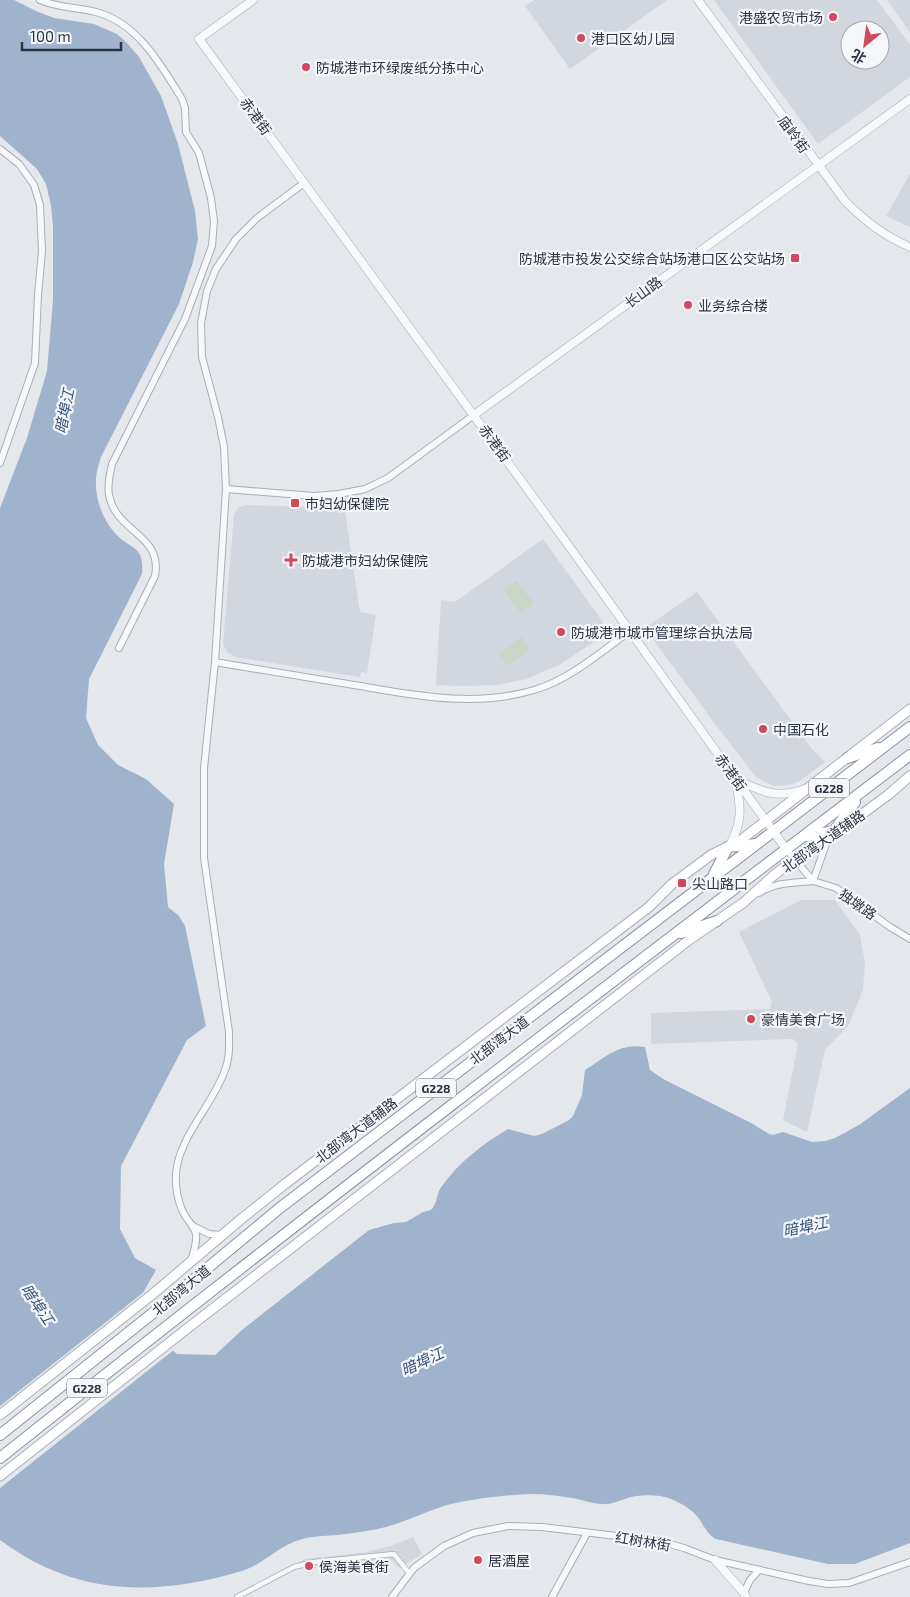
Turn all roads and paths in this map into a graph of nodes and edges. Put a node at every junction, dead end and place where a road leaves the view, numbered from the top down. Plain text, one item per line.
1 (40, 0) edge
2 (253, 0) edge
3 (698, 0) edge
4 (910, 99) edge
5 (0, 149) edge
6 (818, 166) junction
7 (304, 183) junction
8 (910, 247) edge
9 (474, 415) junction
10 (0, 463) edge
11 (226, 489) junction
12 (630, 631) junction
13 (119, 648) dead end
14 (215, 662) junction
15 (910, 709) edge
16 (910, 727) edge
17 (886, 745) junction
18 (910, 755) edge
19 (846, 758) junction
20 (910, 776) edge
21 (736, 779) junction
22 (807, 788) junction
23 (861, 793) junction
24 (765, 820) junction
25 (773, 831) junction
26 (834, 831) junction
27 (804, 836) junction
28 (757, 844) junction
29 (728, 847) junction
30 (786, 849) junction
31 (794, 859) junction
32 (712, 877) junction
33 (813, 881) junction
34 (743, 903) junction
35 (717, 921) junction
36 (672, 936) junction
37 (910, 938) edge
38 (193, 1226) junction
39 (223, 1235) junction
40 (190, 1264) junction
41 (0, 1415) edge
42 (0, 1434) edge
43 (0, 1458) edge
44 (0, 1476) edge
45 (587, 1533) junction
46 (715, 1560) junction
47 (910, 1562) edge
48 (759, 1570) junction
49 (408, 1573) junction
50 (745, 1595) edge
51 (236, 1597) edge
52 (392, 1597) edge
53 (552, 1597) edge

1 - 13 street
2 - 7 street, 赤港街
3 - 6 street, 庙岭街
4 - 6 street, 长山路
5 - 10 street
6 - 8 street, 庙岭街
6 - 9 street, 长山路
7 - 9 street, 赤港街
7 - 11 street
9 - 11 street
9 - 12 street, 赤港街
11 - 14 street
12 - 14 street
12 - 21 street, 赤港街
14 - 38 street
15 - 19 main road, 北部湾大道辅路
16 - 17 highway, 北部湾大道 / G228
17 - 19 highway
17 - 25 highway, 北部湾大道 / G228
18 - 23 highway, 北部湾大道 / G228
19 - 22 main road, 北部湾大道辅路
20 - 26 main road, 北部湾大道辅路
21 - 22 street
21 - 24 street, 赤港街
21 - 29 street
22 - 24 main road, 北部湾大道辅路
23 - 26 highway
23 - 27 highway, 北部湾大道 / G228
24 - 25 street, 赤港街
24 - 29 main road, 北部湾大道辅路
25 - 28 highway, 北部湾大道 / G228
25 - 30 street, 赤港街
26 - 27 highway
26 - 31 main road, 北部湾大道辅路
26 - 33 street
27 - 30 highway, 北部湾大道 / G228
28 - 29 highway
28 - 32 highway, 北部湾大道 / G228
29 - 32 highway
29 - 39 main road, 北部湾大道辅路
30 - 31 street
30 - 36 highway, 北部湾大道 / G228
31 - 33 street
31 - 34 main road, 北部湾大道辅路
32 - 42 highway, 北部湾大道 / G228
33 - 34 street
33 - 37 street, 独墩路
34 - 35 main road, 北部湾大道辅路
35 - 36 highway
35 - 44 main road, 北部湾大道辅路
36 - 43 highway, 北部湾大道 / G228
38 - 39 street
38 - 40 street
39 - 40 main road, 北部湾大道辅路
40 - 41 main road, 北部湾大道辅路
45 - 46 street, 红树林街
45 - 49 street, 红树林街
45 - 53 street
46 - 48 street, 红树林街
46 - 50 street
47 - 48 street, 红树林街
48 - 50 street
49 - 51 street
49 - 52 street, 红树林街

